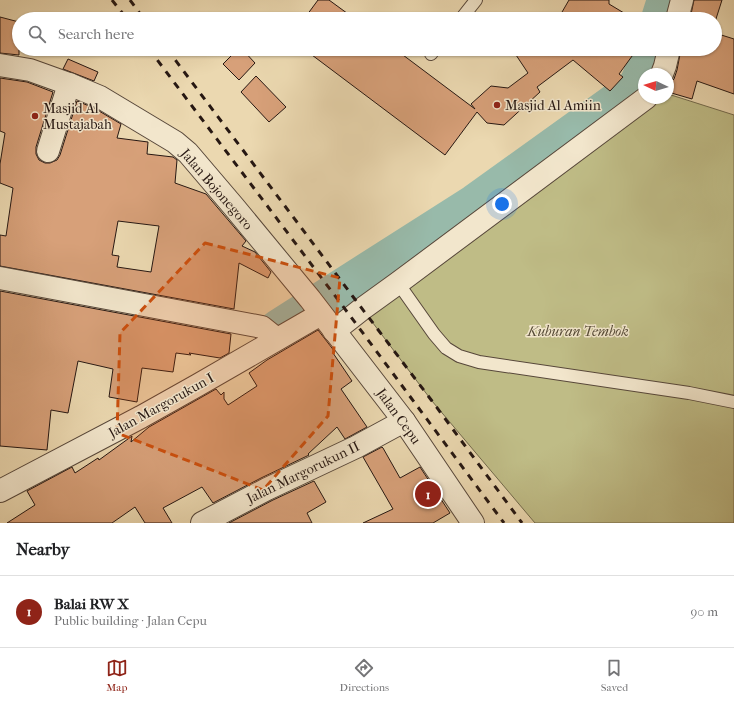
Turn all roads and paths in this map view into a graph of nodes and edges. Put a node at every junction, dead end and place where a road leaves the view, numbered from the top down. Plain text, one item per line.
1 (476, 0) edge
2 (682, 0) edge
3 (467, 12) edge
4 (679, 12) edge
5 (668, 56) edge
6 (0, 65) edge
7 (664, 68) edge
8 (68, 84) junction
9 (638, 104) edge
10 (48, 151) dead end
11 (0, 278) edge
12 (398, 283) junction
13 (317, 308) junction
14 (334, 331) junction
15 (272, 335) junction
16 (734, 402) edge
17 (404, 422) junction
18 (0, 491) edge
19 (468, 522) edge
20 (202, 523) edge

1 - 3 lane
2 - 4 street
5 - 7 street
6 - 8 street, Jalan Bojonegoro
8 - 10 street
8 - 13 street, Jalan Bojonegoro
9 - 12 street
11 - 15 street
12 - 14 street
12 - 16 lane
13 - 14 street, Jalan Cepu
13 - 15 street, Jalan Margorukun I
14 - 17 street, Jalan Cepu
15 - 18 street, Jalan Margorukun I
17 - 19 street, Jalan Cepu
17 - 20 street, Jalan Margorukun II

